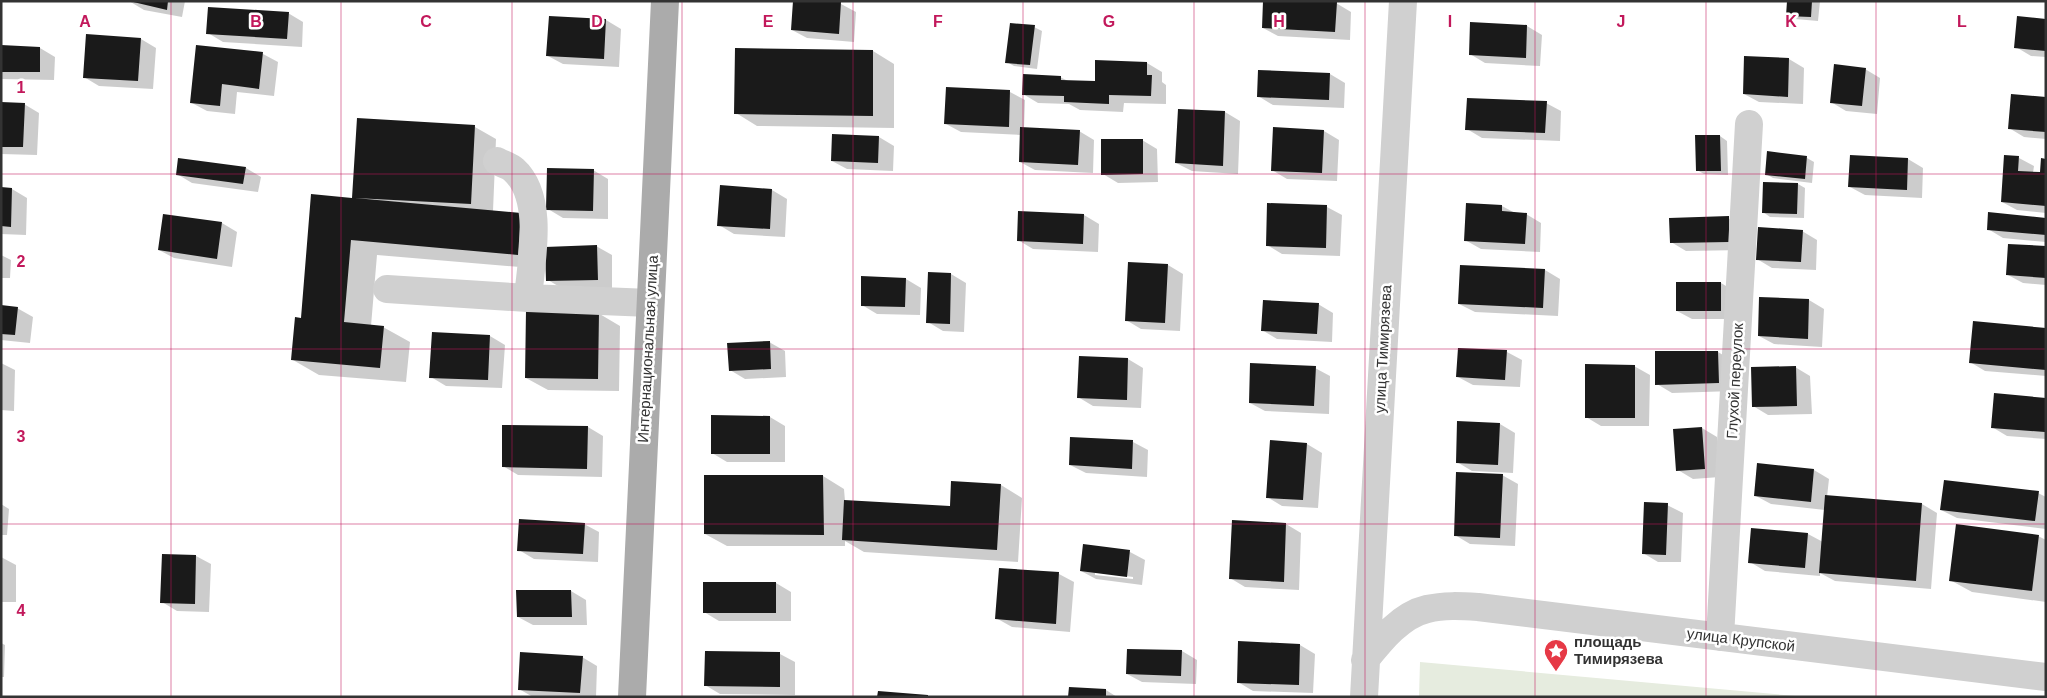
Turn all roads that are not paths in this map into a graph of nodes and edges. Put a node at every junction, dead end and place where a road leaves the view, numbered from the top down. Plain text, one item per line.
1 (665, 1) edge
2 (1403, 1) edge
3 (1749, 124) dead end
4 (497, 161) dead end
5 (387, 289) dead end
6 (528, 298) junction
7 (650, 302) junction
8 (1720, 637) junction
9 (1365, 660) junction
10 (2046, 678) edge
11 (632, 697) edge
12 (1364, 697) edge

1 - 7 main road, Интернациональная улица
2 - 9 street, улица Тимирязева
3 - 8 street, Глухой переулок
4 - 6 street
5 - 6 street
6 - 7 street
7 - 11 main road, Интернациональная улица
8 - 9 street, улица Крупской
8 - 10 street, улица Крупской
9 - 12 street, улица Тимирязева

